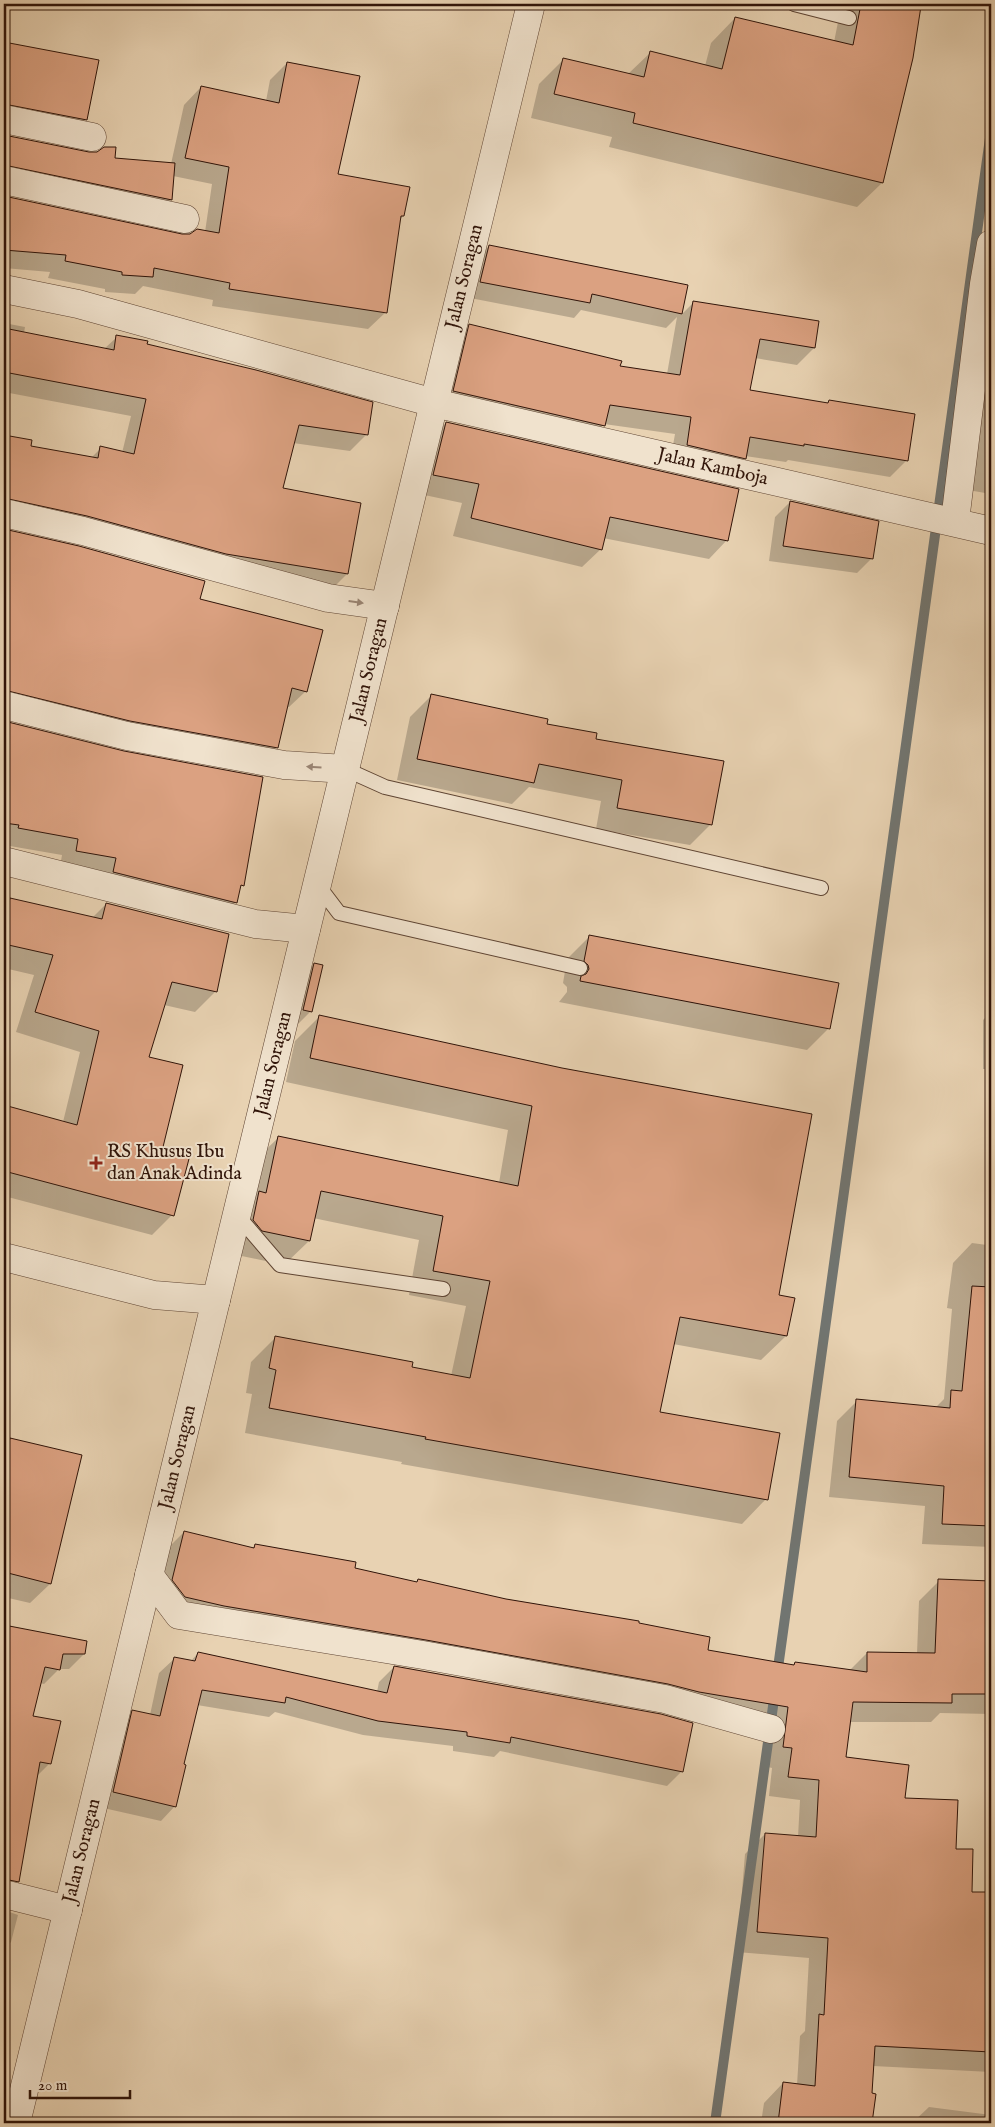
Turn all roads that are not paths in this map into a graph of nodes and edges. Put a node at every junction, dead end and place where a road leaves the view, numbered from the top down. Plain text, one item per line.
1 (530, 4) edge
2 (794, 4) edge
3 (849, 18) dead end
4 (4, 119) edge
5 (92, 137) dead end
6 (4, 180) edge
7 (185, 219) dead end
8 (991, 244) edge
9 (4, 289) edge
10 (984, 344) edge
11 (434, 403) junction
12 (4, 513) edge
13 (949, 520) junction
14 (991, 531) edge
15 (385, 606) junction
16 (4, 705) edge
17 (345, 769) junction
18 (4, 861) edge
19 (317, 884) junction
20 (821, 888) dead end
21 (306, 929) junction
22 (580, 968) dead end
23 (237, 1215) junction
24 (4, 1257) edge
25 (443, 1289) dead end
26 (216, 1300) junction
27 (149, 1575) junction
28 (771, 1729) dead end
29 (4, 1894) edge
30 (68, 1910) junction
31 (16, 2123) edge

1 - 11 street, Jalan Soragan
2 - 3 lane
4 - 5 street
6 - 7 street
8 - 10 street
9 - 11 street, Jalan Kamboja
10 - 13 street
11 - 13 street, Jalan Kamboja
11 - 15 street, Jalan Soragan
12 -> 15 street
13 - 14 street, Jalan Kamboja
15 - 17 street, Jalan Soragan
17 -> 16 street
17 - 19 street, Jalan Soragan
17 - 20 lane
18 - 21 street
19 - 21 street, Jalan Soragan
19 - 22 lane
21 - 23 street, Jalan Soragan
23 - 25 lane
23 - 26 street, Jalan Soragan
24 - 26 street
26 - 27 street, Jalan Soragan
27 - 28 street
27 - 30 street, Jalan Soragan
29 - 30 street
30 - 31 street, Jalan Soragan

